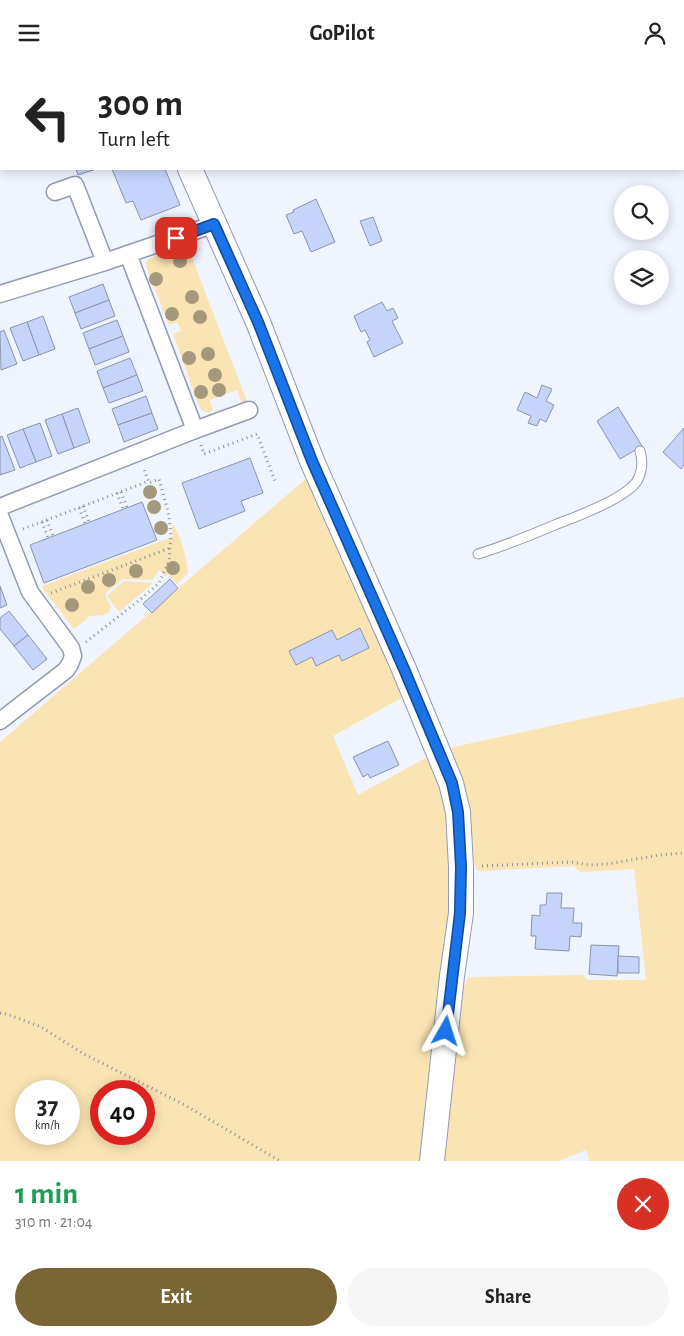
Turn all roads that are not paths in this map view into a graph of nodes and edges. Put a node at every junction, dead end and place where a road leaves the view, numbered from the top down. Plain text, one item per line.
1 (190, 170) edge
2 (55, 192) dead end
3 (214, 224) junction
4 (128, 254) junction
5 (105, 262) junction
6 (0, 294) edge
7 (249, 410) dead end
8 (195, 430) junction
9 (640, 451) dead end
10 (0, 507) edge
11 (3, 522) edge
12 (478, 555) dead end
13 (0, 721) edge
14 (432, 1161) edge

1 - 3 street
2 - 5 street
3 - 4 street
3 - 14 street
4 - 5 street
4 - 8 street
5 - 6 street
7 - 8 street
8 - 10 street
9 - 12 lane
11 - 13 street

